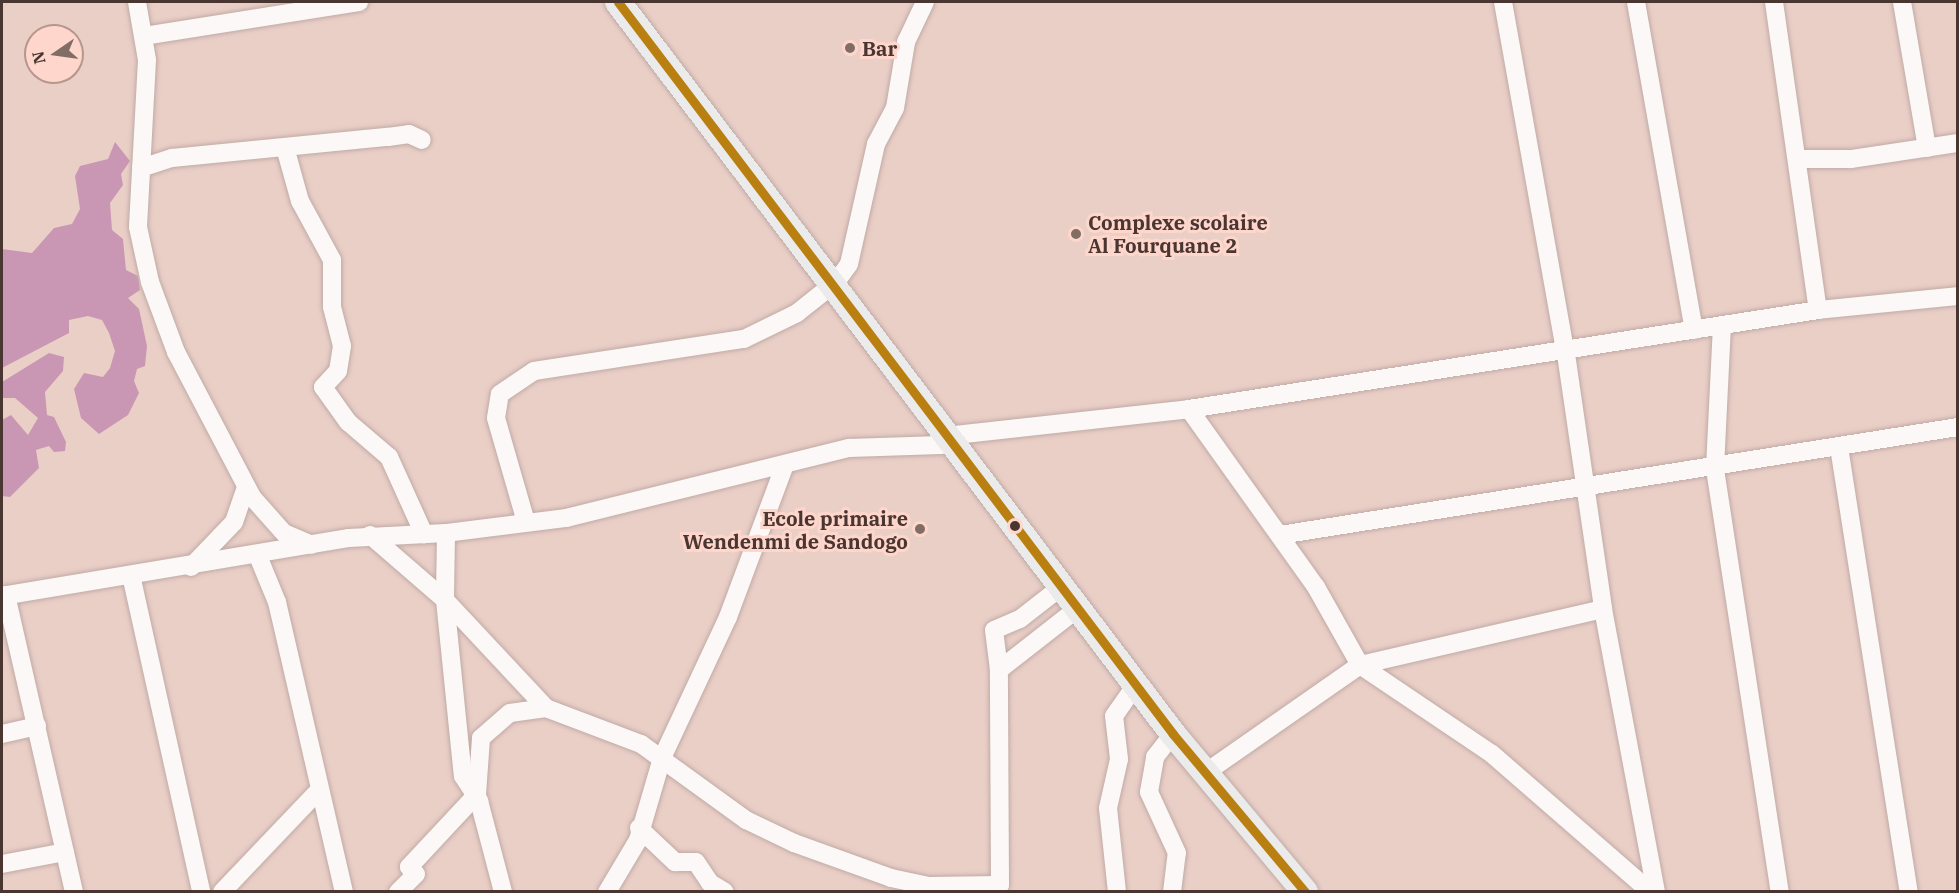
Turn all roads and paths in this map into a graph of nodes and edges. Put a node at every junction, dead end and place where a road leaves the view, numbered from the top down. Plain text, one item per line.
1 (137, 2) edge
2 (359, 2) edge
3 (618, 2) edge
4 (925, 2) edge
5 (1508, 2) edge
6 (1636, 2) edge
7 (1774, 2) edge
8 (1902, 2) edge
9 (144, 36) junction
10 (422, 140) dead end
11 (1958, 143) edge
12 (1927, 148) junction
13 (286, 150) junction
14 (1799, 159) junction
15 (141, 168) junction
16 (836, 282) junction
17 (1958, 296) edge
18 (1818, 310) junction
19 (1722, 325) junction
20 (1694, 330) junction
21 (1566, 354) junction
22 (1189, 409) junction
23 (1958, 427) edge
24 (946, 435) junction
25 (1839, 447) junction
26 (784, 467) junction
27 (1715, 469) junction
28 (246, 487) junction
29 (1587, 488) junction
30 (526, 522) junction
31 (446, 533) junction
32 (424, 534) junction
33 (370, 535) junction
34 (1280, 536) junction
35 (312, 544) junction
36 (258, 556) junction
37 (190, 568) junction
38 (131, 575) junction
39 (1061, 587) junction
40 (4, 596) edge
41 (445, 600) junction
42 (1078, 608) junction
43 (1603, 609) junction
44 (1360, 664) junction
45 (999, 670) junction
46 (1136, 684) junction
47 (546, 708) junction
48 (37, 726) junction
49 (2, 734) edge
50 (1173, 734) junction
51 (662, 758) junction
52 (1204, 774) junction
53 (319, 790) junction
54 (477, 794) junction
55 (639, 828) junction
56 (65, 852) junction
57 (2, 864) edge
58 (892, 885) edge
59 (74, 891) edge
60 (201, 891) edge
61 (222, 891) edge
62 (344, 891) edge
63 (398, 891) edge
64 (503, 891) edge
65 (607, 891) edge
66 (725, 891) edge
67 (1117, 891) edge
68 (1172, 891) edge
69 (1305, 891) edge
70 (1651, 891) edge
71 (1656, 891) edge
72 (1780, 891) edge
73 (1909, 891) edge

1 - 9 street
2 - 9 street
3 - 16 street
4 - 16 street
5 - 21 street
6 - 20 street
7 - 14 street
8 - 12 street
9 - 15 street
10 - 13 street
11 - 12 street
12 - 14 street
13 - 15 street
13 - 32 street
14 - 18 street
15 - 28 street
16 - 24 street
16 - 30 street
17 - 18 street
18 - 19 street
19 - 20 street
19 - 27 street
20 - 21 street
21 - 22 street
21 - 29 street
22 - 24 street
22 - 34 street
23 - 25 street
24 - 26 street
24 - 39 street
25 - 27 street
25 - 73 street
26 - 30 street
26 - 51 street
27 - 29 street
27 - 72 street
28 - 35 street
28 - 37 street
29 - 34 street
29 - 43 street
30 - 31 street
31 - 32 street
31 - 41 street
32 - 33 street
33 - 35 street
33 - 41 street
34 - 44 street
35 - 36 street
36 - 37 street
36 - 53 street
37 - 38 street
38 - 40 street
38 - 60 street
39 - 42 street
39 - 45 street
40 - 48 street
41 - 47 street
41 - 54 street
42 - 45 street
42 - 46 street
43 - 44 street
43 - 71 street
44 - 52 street
44 - 70 street
45 - 58 street
46 - 50 street
46 - 67 street
47 - 51 street
47 - 54 street
48 - 49 street
48 - 56 street
50 - 52 street
50 - 68 street
51 - 55 street
51 - 58 street
52 - 69 street
53 - 61 street
53 - 62 street
54 - 63 street
54 - 64 street
55 - 65 street
55 - 66 street
56 - 57 street
56 - 59 street

